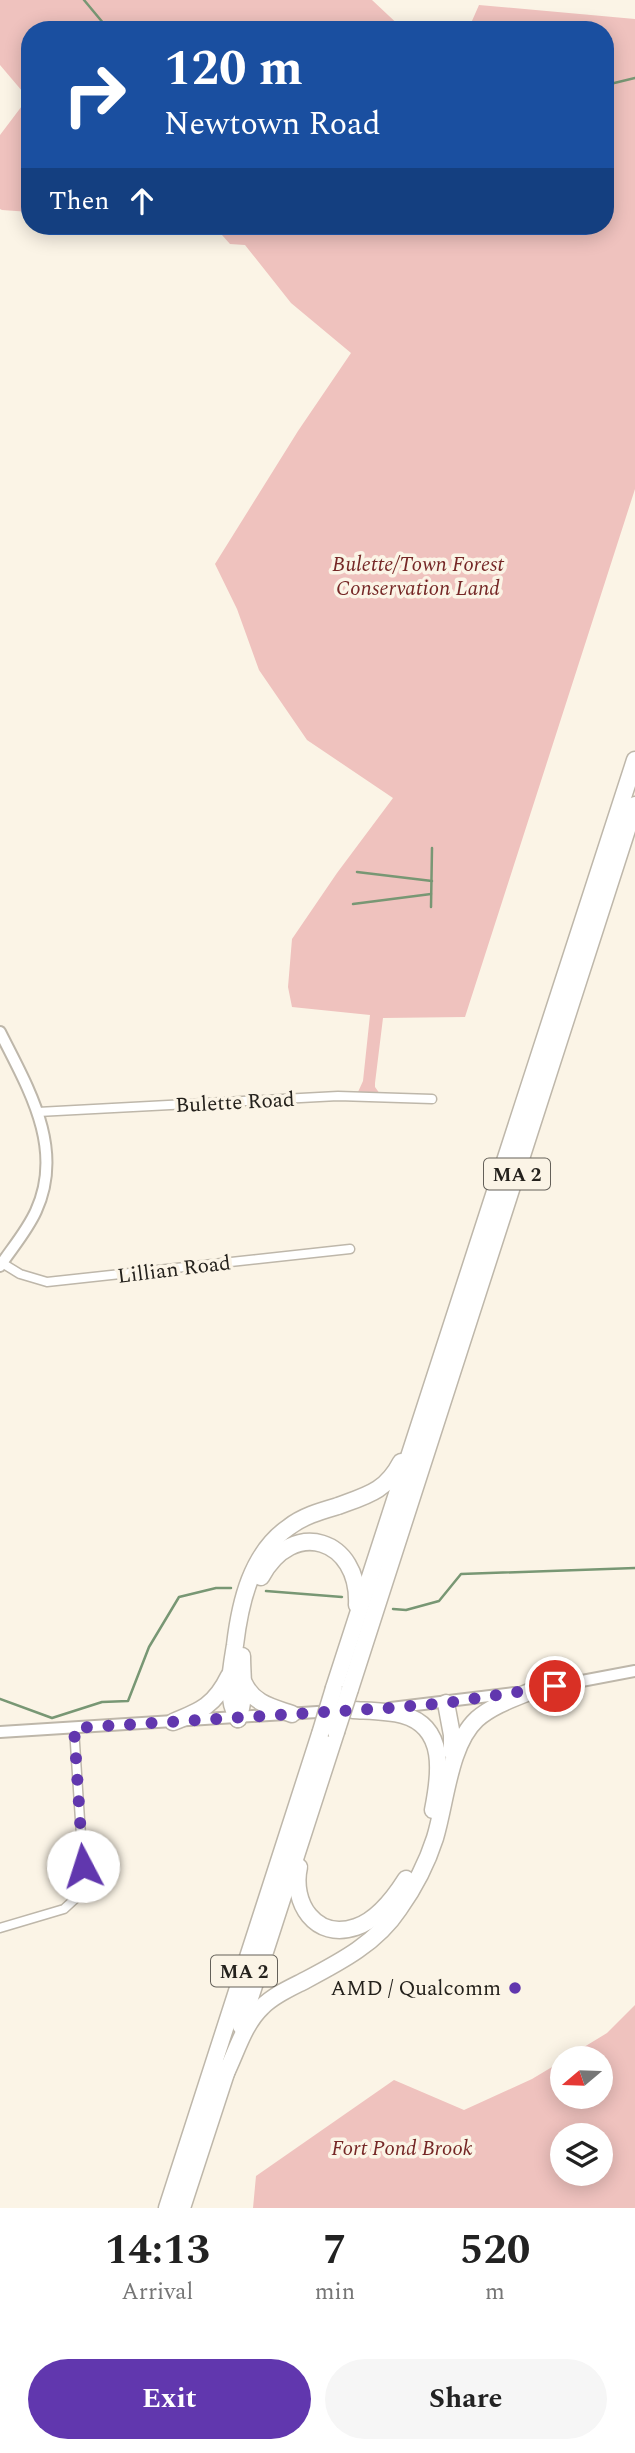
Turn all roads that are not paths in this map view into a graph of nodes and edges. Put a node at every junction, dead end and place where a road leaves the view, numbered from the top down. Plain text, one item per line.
1 (635, 760) edge
2 (635, 805) edge
3 (0, 1032) edge
4 (432, 1099) dead end
5 (38, 1112) junction
6 (350, 1249) dead end
7 (1, 1264) edge
8 (415, 1438) junction
9 (390, 1541) junction
10 (356, 1621) junction
11 (232, 1663) junction
12 (635, 1671) edge
13 (243, 1680) junction
14 (342, 1688) junction
15 (534, 1690) junction
16 (446, 1703) junction
17 (353, 1710) junction
18 (292, 1714) junction
19 (238, 1719) junction
20 (173, 1722) junction
21 (74, 1728) junction
22 (0, 1732) edge
23 (328, 1733) junction
24 (437, 1753) junction
25 (452, 1772) junction
26 (317, 1789) junction
27 (0, 1928) edge
28 (224, 2077) junction
29 (167, 2208) edge
30 (182, 2208) edge

1 - 8 highway, MA 2
2 - 9 highway, MA 2
3 - 5 street
4 - 5 street, Bulette Road
5 - 7 street
6 - 7 street, Lillian Road
8 - 9 highway, MA 2
8 - 11 highway
9 - 10 highway, MA 2
9 - 14 highway, MA 2
10 - 13 highway
10 - 14 highway, MA 2
11 - 19 highway
11 - 20 highway
12 - 15 street
13 - 18 highway
13 - 19 highway
14 - 23 highway, MA 2, bridge
15 - 16 street
15 - 25 highway
16 - 17 street
16 - 24 highway
16 - 25 highway
17 - 18 street
17 - 24 highway
18 - 19 street
19 - 20 street
20 - 21 street
21 - 22 street
21 - 27 street
23 - 26 highway, MA 2
23 - 29 highway, MA 2
24 - 26 highway
25 - 28 highway
26 - 28 highway, MA 2
28 - 30 highway, MA 2

